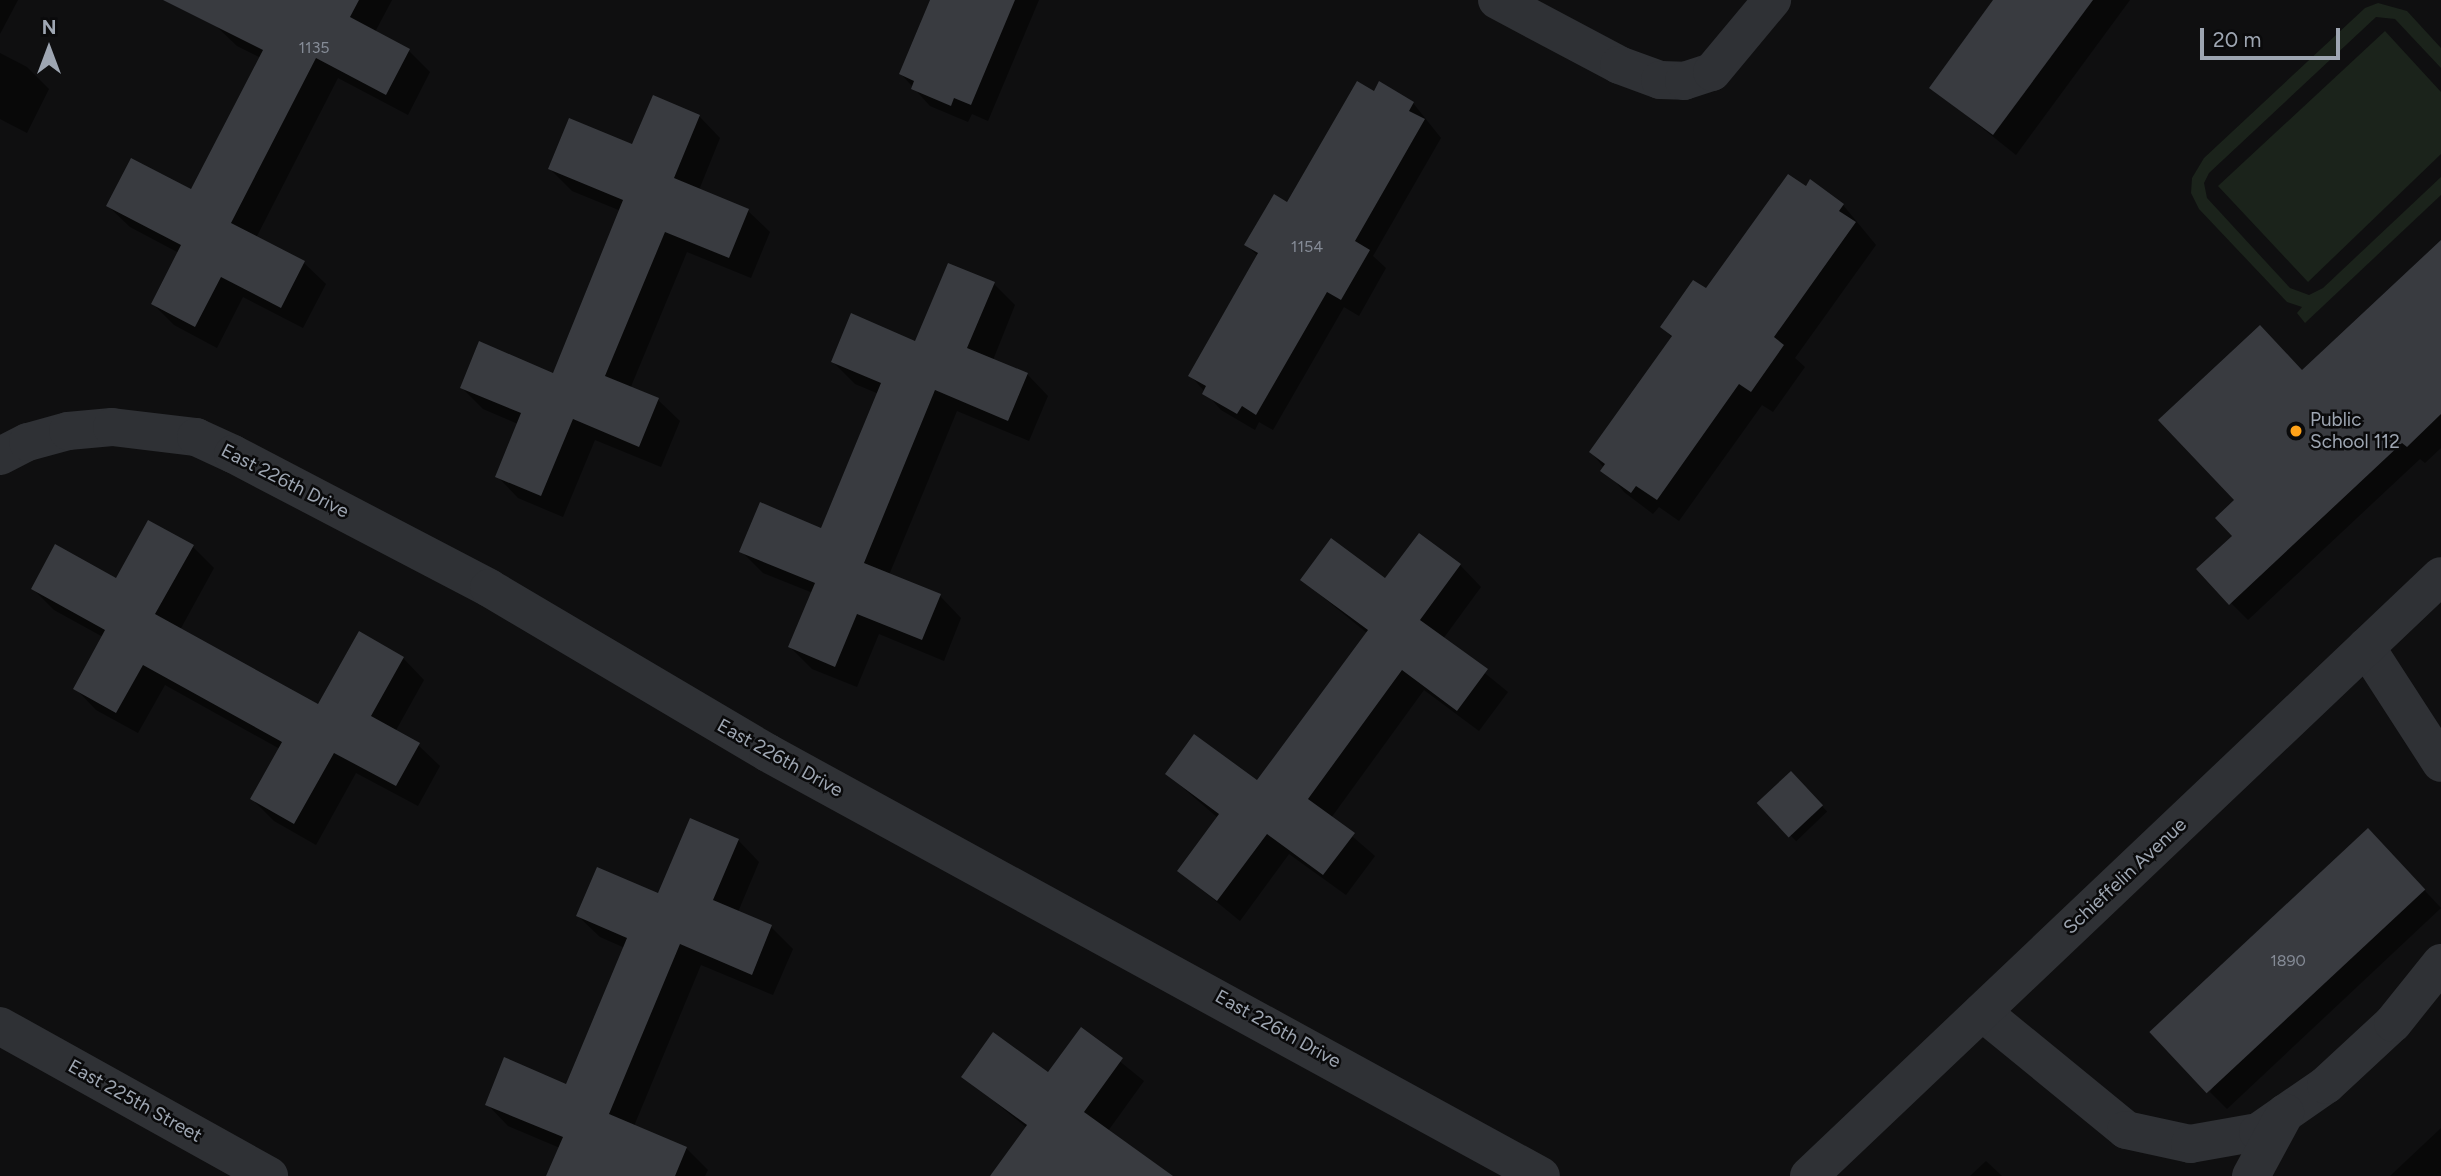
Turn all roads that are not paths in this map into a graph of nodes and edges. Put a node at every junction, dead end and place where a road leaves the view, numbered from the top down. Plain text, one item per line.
1 (1497, 0) edge
2 (1772, 0) edge
3 (0, 456) edge
4 (2441, 576) edge
5 (2366, 648) junction
6 (2441, 763) edge
7 (2438, 971) edge
8 (1982, 1012) junction
9 (0, 1026) edge
10 (2285, 1113) junction
11 (1823, 1171) edge
12 (269, 1176) edge
13 (1541, 1176) edge
14 (2251, 1176) edge

1 - 2 street
3 - 13 street, East 226th Drive
4 - 5 street, Schieffelin Avenue
5 - 6 street
5 - 8 street, Schieffelin Avenue
7 - 10 street
8 - 10 street
8 - 11 street, Schieffelin Avenue
9 - 12 street, East 225th Street
10 - 14 street

